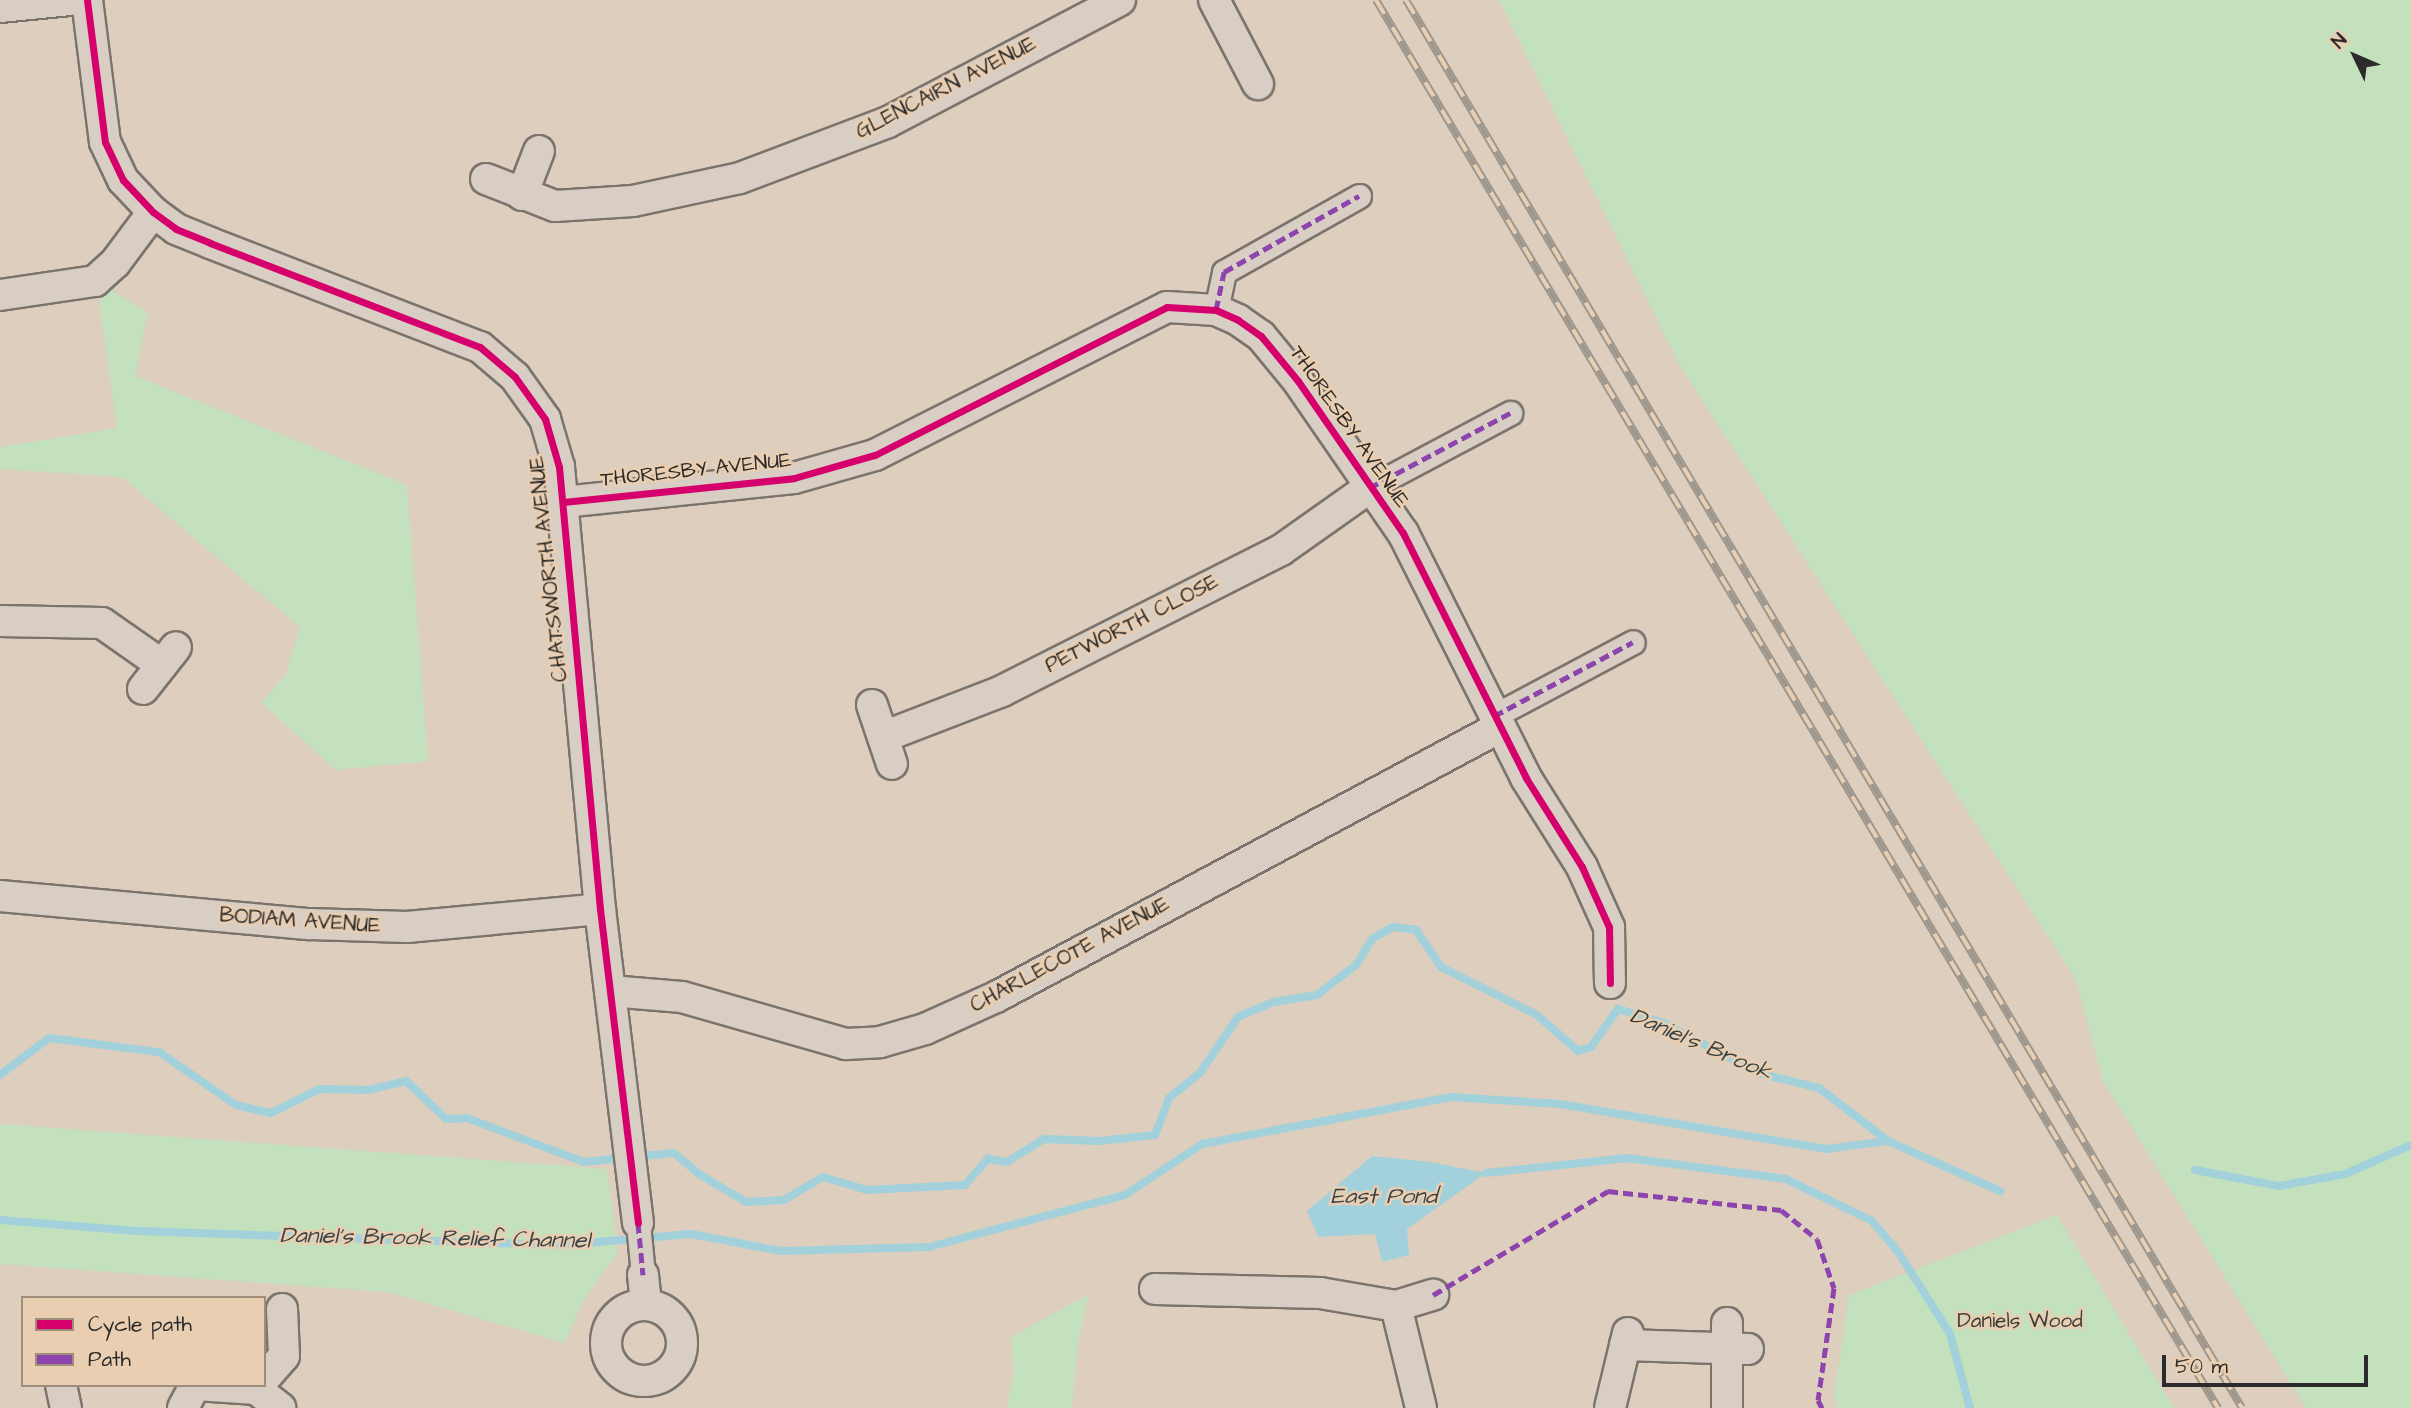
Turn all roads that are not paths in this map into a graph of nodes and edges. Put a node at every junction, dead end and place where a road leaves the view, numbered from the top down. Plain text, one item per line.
1 (70, 0) edge
2 (88, 0) edge
3 (1120, 0) edge
4 (1214, 0) edge
5 (0, 7) edge
6 (1258, 84) dead end
7 (539, 151) dead end
8 (486, 179) dead end
9 (522, 195) junction
10 (1359, 196) dead end
11 (153, 212) junction
12 (0, 295) edge
13 (1216, 310) junction
14 (1510, 413) dead end
15 (1369, 488) junction
16 (563, 502) junction
17 (0, 621) edge
18 (1633, 642) dead end
19 (143, 689) dead end
20 (872, 705) dead end
21 (1497, 721) junction
22 (0, 896) edge
23 (600, 909) junction
24 (1611, 982) dead end
25 (610, 991) junction
26 (1155, 1289) dead end
27 (1433, 1295) dead end
28 (646, 1304) junction
29 (1396, 1306) junction
30 (282, 1309) dead end
31 (266, 1378) edge
32 (61, 1387) edge
33 (195, 1387) edge
34 (262, 1387) edge
35 (646, 1394) edge
36 (66, 1408) edge
37 (183, 1408) edge
38 (279, 1408) edge
39 (1421, 1408) edge
40 (1610, 1408) edge
41 (1727, 1408) edge

1 - 5 street
2 - 11 street, CHATSWORTH AVENUE
3 - 9 street, GLENCAIRN AVENUE
4 - 6 street
7 - 9 street
8 - 9 street, GLENCAIRN AVENUE
10 - 13 street
11 - 12 street
11 - 16 street, CHATSWORTH AVENUE
13 - 15 street, THORESBY AVENUE
13 - 16 street, THORESBY AVENUE
14 - 15 street, THORESBY AVENUE
15 - 20 street, PETWORTH CLOSE
15 - 21 street, THORESBY AVENUE
16 - 23 street, CHATSWORTH AVENUE
17 - 19 street
18 - 21 street
21 - 24 street, THORESBY AVENUE
21 - 25 street, CHARLECOTE AVENUE
22 - 23 street, BODIAM AVENUE
23 - 25 street, CHATSWORTH AVENUE
25 - 28 street, CHATSWORTH AVENUE
26 - 29 street
27 - 29 street
28 - 35 street
28 - 35 street
29 - 39 street
30 - 31 street
32 - 36 street
33 - 37 street
34 - 38 street
40 - 41 street

